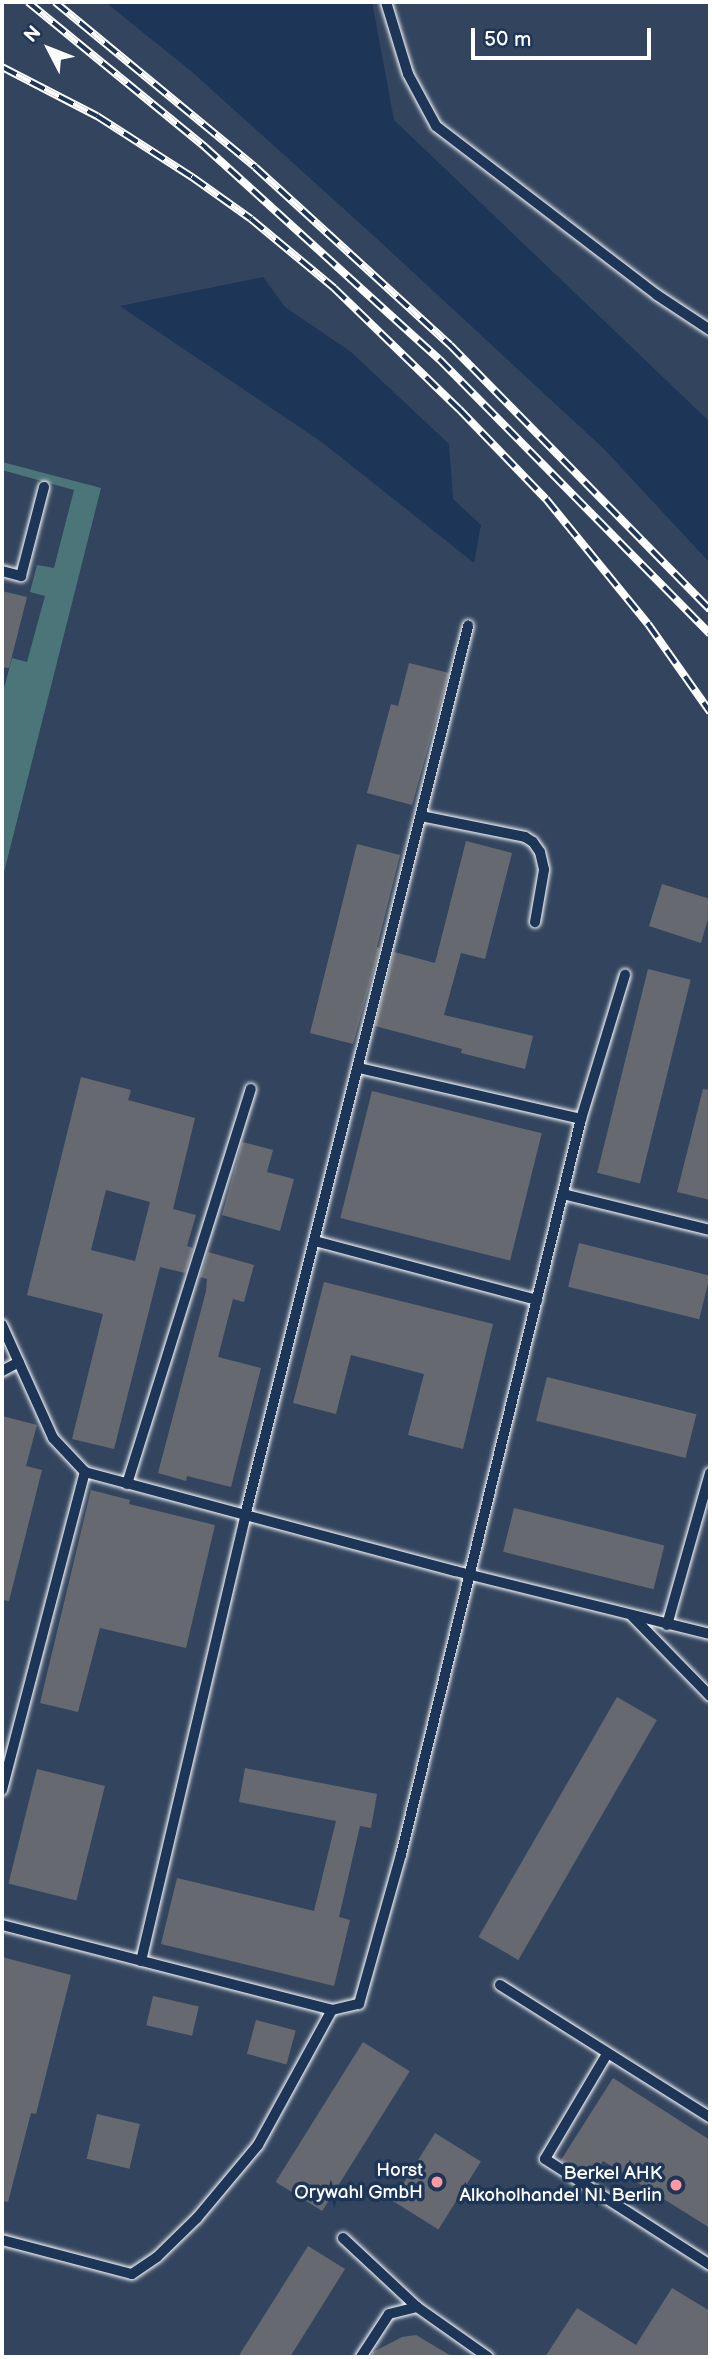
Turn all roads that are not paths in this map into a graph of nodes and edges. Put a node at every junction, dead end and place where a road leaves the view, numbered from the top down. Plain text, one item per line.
1 (386, 2) edge
2 (710, 330) edge
3 (44, 487) dead end
4 (2, 571) edge
5 (468, 626) dead end
6 (421, 816) junction
7 (536, 922) dead end
8 (625, 975) dead end
9 (359, 1068) junction
10 (251, 1089) dead end
11 (581, 1119) junction
12 (563, 1194) junction
13 (710, 1230) edge
14 (315, 1241) junction
15 (537, 1300) junction
16 (2, 1325) edge
17 (19, 1362) junction
18 (2, 1371) edge
19 (85, 1472) junction
20 (710, 1473) edge
21 (127, 1484) junction
22 (245, 1516) junction
23 (471, 1574) junction
24 (631, 1616) junction
25 (667, 1625) junction
26 (710, 1634) edge
27 (710, 1696) edge
28 (2, 1790) edge
29 (2, 1925) edge
30 (141, 1961) junction
31 (500, 1985) dead end
32 (331, 2010) junction
33 (607, 2054) junction
34 (710, 2117) edge
35 (343, 2238) dead end
36 (2, 2240) edge
37 (710, 2265) edge
38 (416, 2307) junction
39 (361, 2357) edge
40 (488, 2357) edge

1 - 2 lane
3 - 4 lane
5 - 6 lane
6 - 7 lane
6 - 9 lane
8 - 11 lane
9 - 11 lane
9 - 14 lane
10 - 21 lane
11 - 12 lane
12 - 13 lane
12 - 15 lane
14 - 15 lane
14 - 22 lane
15 - 23 lane
16 - 17 lane
17 - 18 lane
17 - 19 lane
19 - 21 lane
19 - 28 lane
20 - 25 lane
21 - 22 lane
22 - 23 lane
22 - 30 lane
23 - 24 lane
23 - 32 lane
24 - 25 lane
24 - 27 lane
25 - 26 lane
29 - 30 lane
30 - 32 lane
31 - 33 lane
32 - 36 lane
33 - 34 lane
33 - 37 lane
35 - 38 lane
38 - 39 lane
38 - 40 lane

